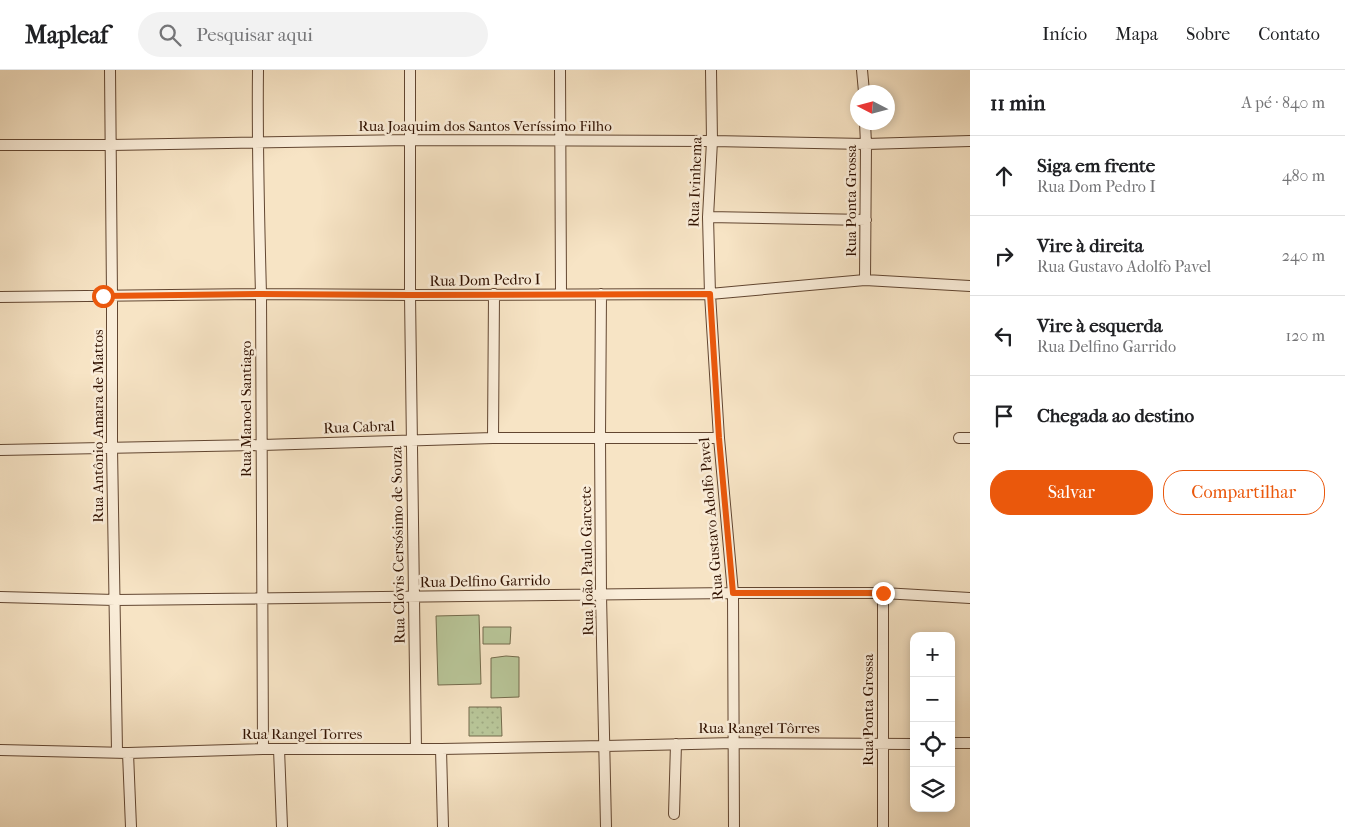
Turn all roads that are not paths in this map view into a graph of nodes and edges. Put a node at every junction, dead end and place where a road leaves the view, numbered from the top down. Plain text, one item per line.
1 (110, 70) edge
2 (258, 70) edge
3 (410, 70) edge
4 (560, 70) edge
5 (711, 70) edge
6 (862, 70) edge
7 (863, 85) edge
8 (865, 130) edge
9 (410, 140) junction
10 (560, 140) junction
11 (712, 141) junction
12 (970, 141) edge
13 (257, 143) junction
14 (866, 144) junction
15 (0, 145) edge
16 (111, 145) junction
17 (708, 217) junction
18 (866, 220) junction
19 (865, 280) junction
20 (970, 286) edge
21 (260, 294) junction
22 (494, 294) junction
23 (561, 294) junction
24 (602, 294) junction
25 (710, 294) junction
26 (410, 295) junction
27 (112, 296) junction
28 (0, 297) edge
29 (493, 438) junction
30 (600, 438) junction
31 (719, 438) junction
32 (412, 441) junction
33 (262, 445) junction
34 (112, 448) junction
35 (0, 450) edge
36 (733, 593) junction
37 (883, 593) junction
38 (601, 596) junction
39 (0, 597) edge
40 (414, 597) junction
41 (263, 598) junction
42 (970, 598) edge
43 (115, 600) junction
44 (734, 742) junction
45 (970, 743) edge
46 (676, 744) junction
47 (882, 744) junction
48 (910, 744) edge
49 (955, 744) edge
50 (605, 746) junction
51 (442, 748) junction
52 (263, 749) junction
53 (279, 749) junction
54 (416, 749) junction
55 (0, 750) edge
56 (117, 752) junction
57 (128, 752) junction
58 (674, 814) dead end
59 (131, 827) edge
60 (282, 827) edge
61 (443, 827) edge
62 (606, 827) edge
63 (734, 827) edge
64 (883, 827) edge

1 - 16 street, Rua Antônio Amara de Mattos
2 - 13 street, Rua Manoel Santiago
3 - 9 street, Rua Clóvis Cersósimo de Souza
4 - 10 street
5 - 11 street, Rua Ivinhema
6 - 7 street
8 - 14 street, Rua Ponta Grossa
9 - 10 street, Rua Joaquim dos Santos Veríssimo Filho
9 - 13 street, Rua Joaquim dos Santos Veríssimo Filho
9 - 26 street, Rua Clóvis Cersósimo de Souza
10 - 11 street, Rua Joaquim dos Santos Veríssimo Filho
10 - 23 street
11 - 14 street, Rua Joaquim dos Santos Veríssimo Filho
11 - 17 street, Rua Ivinhema
12 - 14 street, Rua Joaquim dos Santos Veríssimo Filho
13 - 16 street, Rua Joaquim dos Santos Veríssimo Filho
13 - 21 street, Rua Manoel Santiago
14 - 18 street, Rua Ponta Grossa
15 - 16 street, Rua Joaquim dos Santos Veríssimo Filho
16 - 27 street, Rua Antônio Amara de Mattos
17 - 18 street
17 - 25 street, Rua Ivinhema
18 - 19 street, Rua Ponta Grossa
19 - 20 street, Rua Dom Pedro I
19 - 25 street, Rua Dom Pedro I
21 - 26 street, Rua Dom Pedro I
21 - 27 street, Rua Dom Pedro I
21 - 33 street, Rua Manoel Santiago
22 - 23 street, Rua Dom Pedro I
22 - 26 street, Rua Dom Pedro I
22 - 29 street
23 - 24 street, Rua Dom Pedro I
24 - 25 street, Rua Dom Pedro I
24 - 30 street, Rua João Paulo Garcete
25 - 31 street, Rua Gustavo Adolfo Pavel
26 - 32 street, Rua Clóvis Cersósimo de Souza
27 - 28 street, Rua Dom Pedro I
27 - 34 street, Rua Antônio Amara de Mattos
29 - 30 street, Rua Cabral
29 - 32 street, Rua Cabral
30 - 31 street, Rua Cabral
30 - 38 street, Rua João Paulo Garcete
31 - 36 street, Rua Gustavo Adolfo Pavel
32 - 33 street, Rua Cabral
32 - 40 street, Rua Clóvis Cersósimo de Souza
33 - 34 street, Rua Cabral
33 - 41 street, Rua Manoel Santiago
34 - 35 street, Rua Cabral
34 - 43 street, Rua Antônio Amara de Mattos
36 - 37 street, Rua Delfino Garrido
36 - 38 street, Rua Delfino Garrido
36 - 44 street, Rua Gustavo Adolfo Pavel
37 - 42 street, Rua Delfino Garrido
37 - 47 street, Rua Ponta Grossa
38 - 40 street, Rua Delfino Garrido
38 - 50 street, Rua João Paulo Garcete
39 - 43 street, Rua Delfino Garrido
40 - 41 street, Rua Delfino Garrido
40 - 54 street, Rua Clóvis Cersósimo de Souza
41 - 43 street, Rua Delfino Garrido
41 - 52 street, Rua Manoel Santiago
43 - 56 street, Rua Antônio Amara de Mattos
44 - 46 street, Rua Rangel Tôrres
44 - 47 street, Rua Rangel Tôrres
44 - 63 street
45 - 49 street
46 - 50 street, Rua Rangel Tôrres
46 - 58 street
47 - 48 street, Rua Rangel Tôrres
47 - 64 street, Rua Ponta Grossa
50 - 51 street, Rua Rangel Torres
50 - 62 street, Rua João Paulo Garcete
51 - 54 street, Rua Rangel Torres
51 - 61 street
52 - 53 street, Rua Rangel Torres
52 - 57 street, Rua Rangel Torres
53 - 54 street, Rua Rangel Torres
53 - 60 street
55 - 56 street, Rua Rangel Torres
56 - 57 street, Rua Rangel Torres
57 - 59 street

